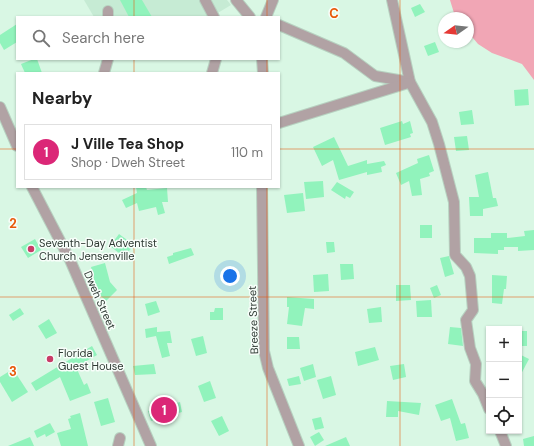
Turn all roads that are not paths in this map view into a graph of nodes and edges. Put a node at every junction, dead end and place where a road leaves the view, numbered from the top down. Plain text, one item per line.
1 (205, 0) edge
2 (236, 0) edge
3 (273, 0) edge
4 (392, 0) edge
5 (213, 16) edge
6 (249, 16) edge
7 (266, 16) edge
8 (280, 24) edge
9 (108, 60) edge
10 (216, 60) edge
11 (262, 60) edge
12 (104, 72) edge
13 (212, 72) edge
14 (263, 72) edge
15 (410, 82) junction
16 (0, 107) edge
17 (280, 123) edge
18 (14, 132) edge
19 (33, 188) edge
20 (262, 188) edge
21 (486, 400) edge
22 (501, 434) edge
23 (151, 446) edge
24 (299, 446) edge
25 (506, 446) edge

1 - 5 street
2 - 6 street
3 - 7 street
4 - 15 street
8 - 15 street
9 - 12 street
10 - 13 street
11 - 14 street
15 - 17 street
15 - 21 street
16 - 18 street
19 - 23 street, Dweh Street
20 - 24 street, Breeze Street
22 - 25 street

